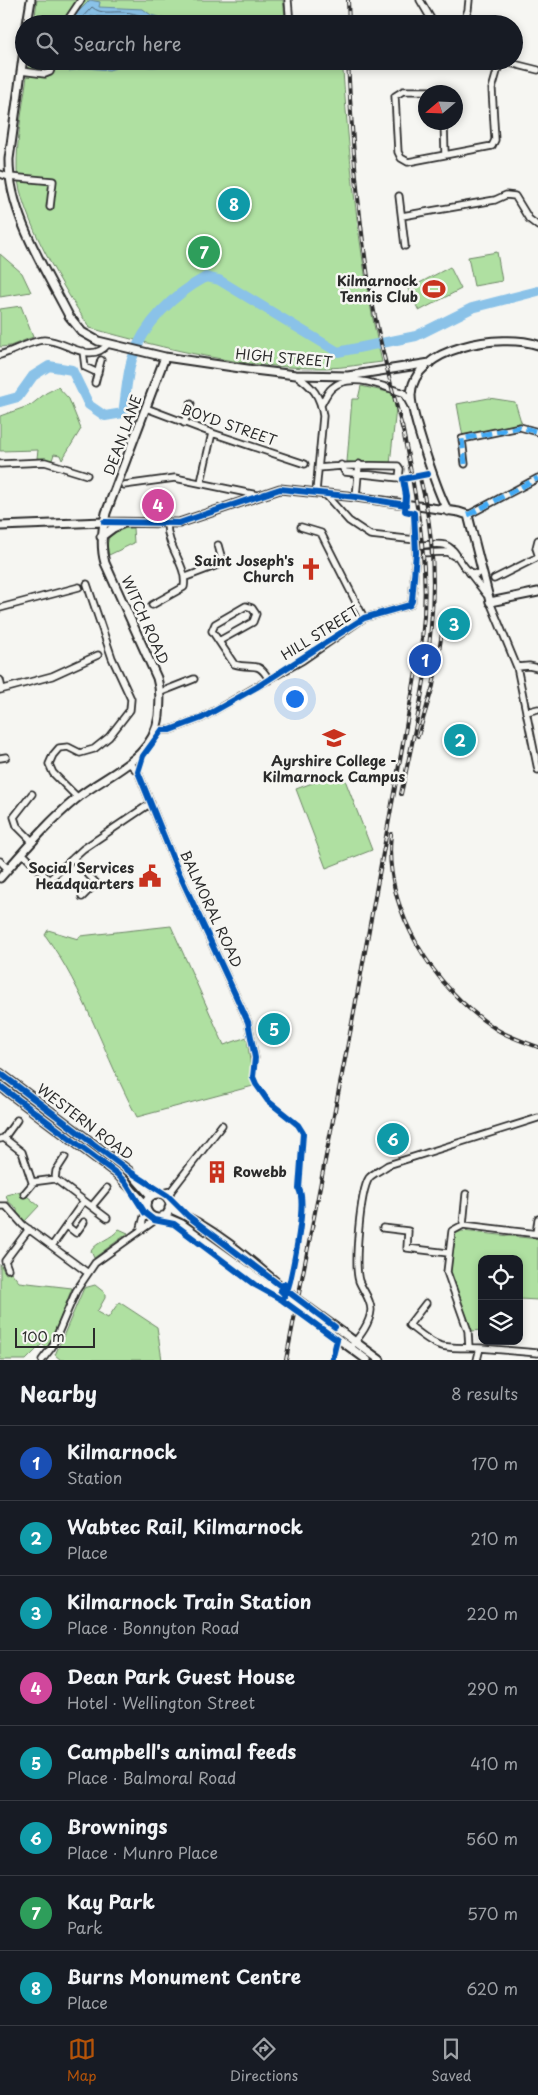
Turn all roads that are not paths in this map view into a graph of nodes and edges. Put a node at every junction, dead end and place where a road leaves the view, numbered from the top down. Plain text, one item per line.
1 (30, 0) edge
2 (81, 0) edge
3 (288, 0) edge
4 (420, 0) edge
5 (469, 0) edge
6 (28, 15) edge
7 (71, 15) edge
8 (289, 15) edge
9 (429, 15) edge
10 (466, 15) edge
11 (523, 66) edge
12 (51, 70) edge
13 (498, 70) edge
14 (538, 70) edge
15 (21, 71) joint
16 (418, 91) edge
17 (444, 130) edge
18 (445, 154) junction
19 (0, 174) edge
20 (9, 177) junction
21 (399, 196) dead end
22 (50, 207) dead end
23 (402, 216) junction
24 (538, 226) edge
25 (405, 246) dead end
26 (519, 340) junction
27 (538, 340) edge
28 (108, 344) junction
29 (538, 346) edge
30 (83, 351) junction
31 (0, 355) edge
32 (165, 356) junction
33 (101, 360) dead end
34 (430, 362) junction
35 (98, 372) junction
36 (296, 375) junction
37 (95, 383) dead end
38 (191, 404) dead end
39 (321, 405) junction
40 (146, 408) junction
41 (412, 408) junction
42 (184, 423) junction
43 (538, 432) edge
44 (212, 433) junction
45 (0, 464) edge
46 (304, 464) dead end
47 (359, 464) junction
48 (465, 464) dead end
49 (341, 465) junction
50 (318, 468) junction
51 (358, 474) junction
52 (87, 475) dead end
53 (538, 478) edge
54 (201, 482) junction
55 (124, 485) dead end
56 (320, 493) junction
57 (257, 495) junction
58 (356, 497) junction
59 (414, 507) junction
60 (448, 510) junction
61 (468, 515) junction
62 (104, 522) junction
63 (125, 523) junction
64 (167, 524) junction
65 (0, 526) edge
66 (301, 527) dead end
67 (102, 537) junction
68 (538, 540) edge
69 (416, 543) junction
70 (218, 545) dead end
71 (416, 553) junction
72 (538, 555) edge
73 (456, 557) junction
74 (468, 571) junction
75 (480, 571) junction
76 (186, 577) junction
77 (494, 579) dead end
78 (87, 584) dead end
79 (79, 587) dead end
80 (538, 592) edge
81 (486, 594) junction
82 (490, 602) junction
83 (152, 605) dead end
84 (0, 608) edge
85 (364, 618) junction
86 (219, 641) junction
87 (98, 655) dead end
88 (517, 666) junction
89 (538, 668) edge
90 (194, 679) dead end
91 (0, 680) edge
92 (269, 680) junction
93 (1, 690) edge
94 (161, 692) junction
95 (538, 709) edge
96 (526, 712) junction
97 (157, 730) junction
98 (130, 763) junction
99 (538, 770) edge
100 (32, 794) dead end
101 (78, 798) junction
102 (151, 803) junction
103 (33, 842) junction
104 (22, 853) junction
105 (73, 858) junction
106 (0, 861) edge
107 (8, 869) junction
108 (0, 878) edge
109 (82, 897) dead end
110 (255, 1058) dead end
111 (0, 1073) edge
112 (0, 1086) edge
113 (538, 1118) edge
114 (17, 1120) dead end
115 (222, 1125) dead end
116 (80, 1133) junction
117 (2, 1138) edge
118 (74, 1142) junction
119 (66, 1156) dead end
120 (55, 1179) junction
121 (34, 1182) junction
122 (106, 1188) dead end
123 (171, 1191) junction
124 (24, 1194) dead end
125 (466, 1194) dead end
126 (155, 1195) junction
127 (83, 1202) junction
128 (169, 1204) junction
129 (0, 1206) edge
130 (92, 1206) junction
131 (146, 1207) junction
132 (161, 1217) junction
133 (107, 1218) dead end
134 (538, 1219) edge
135 (84, 1222) dead end
136 (67, 1226) junction
137 (463, 1226) junction
138 (141, 1228) junction
139 (383, 1228) dead end
140 (30, 1230) junction
141 (537, 1234) edge
142 (52, 1246) junction
143 (448, 1253) junction
144 (3, 1261) edge
145 (8, 1270) dead end
146 (88, 1273) junction
147 (290, 1298) junction
148 (426, 1303) dead end
149 (353, 1344) junction
150 (469, 1348) junction
151 (480, 1348) junction
152 (538, 1353) edge
153 (42, 1360) edge
154 (367, 1360) edge
155 (380, 1360) edge
156 (477, 1360) edge

1 - 6 main road
2 - 7 street
3 - 8 street
4 - 9 street
5 - 10 street
11 - 14 street
12 - 15 street
13 - 18 street
15 - 20 main road, HIGH STREET
16 - 18 street
17 - 18 street
19 - 20 street
20 - 22 street
20 - 28 main road, HIGH STREET
21 - 23 street
23 - 24 street
23 - 25 street
26 - 27 main road
26 - 29 main road
26 - 34 main road
28 - 30 street
28 - 32 main road, HIGH STREET
30 - 31 street
30 - 35 street
32 - 36 main road, HIGH STREET
32 - 40 main road, DEAN LANE
33 - 35 street
34 - 36 main road, HIGH STREET
34 - 41 main road
35 - 37 street
36 - 39 street
38 - 42 street
39 - 41 street
39 - 50 street
40 - 42 street, BOYD STREET
40 - 62 main road, DEAN LANE
41 - 60 main road
42 - 44 street, BOYD STREET
43 - 48 street
44 - 46 street, BOYD STREET
44 - 54 street
45 - 52 street
47 - 49 street
47 - 51 street
47 - 51 street
49 - 50 street
49 - 51 street
50 - 56 street
51 - 58 street
53 - 61 street
54 - 55 street
54 - 57 street
56 - 57 main road
56 - 58 main road
56 - 69 street
57 - 64 main road
58 - 59 main road
59 - 60 main road
59 - 69 street, HILL STREET
60 - 61 main road
61 - 75 main road
62 - 63 main road
62 - 65 main road
62 - 67 main road, WITCH ROAD
63 - 64 main road
63 - 67 main road
64 - 76 street
66 - 85 street
67 - 94 main road, WITCH ROAD
68 - 72 street
69 - 71 street, HILL STREET
69 - 73 street
70 - 76 street
71 - 73 street
71 - 85 street, HILL STREET
72 - 77 street
73 - 74 street
74 - 75 street
74 - 81 street
75 - 81 main road
76 - 83 street
78 - 101 street
79 - 84 street
80 - 82 main road
81 - 82 main road
82 - 88 street
85 - 92 street, HILL STREET
86 - 86 street
86 - 92 street
87 - 93 street
88 - 89 street
88 - 96 street
90 - 94 street
91 - 93 street
92 - 97 street, HILL STREET
94 - 97 main road, WITCH ROAD
95 - 96 street
96 - 99 street
97 - 98 main road
98 - 101 main road
98 - 102 street, BALMORAL ROAD
100 - 103 street
101 - 103 main road
102 - 105 street
102 - 110 street, BALMORAL ROAD
103 - 104 main road
104 - 105 street
104 - 107 main road
105 - 109 street
106 - 107 street
107 - 108 main road
111 - 116 main road, WESTERN ROAD
112 - 118 main road, WESTERN ROAD
113 - 149 street
114 - 117 street
115 - 123 street
116 - 118 main road
116 - 126 main road, WESTERN ROAD
117 - 121 street
118 - 131 main road, WESTERN ROAD
119 - 120 street
120 - 121 street
120 - 127 street
121 - 124 street
122 - 130 street
123 - 126 street
123 - 128 street
125 - 137 street
126 - 128 main road, WESTERN ROAD
126 - 131 main road
127 - 130 street
127 - 136 street
128 - 132 main road
128 - 147 main road, WESTERN ROAD
129 - 140 street
130 - 133 street
131 - 132 main road, WESTERN ROAD
131 - 138 street
132 - 138 street
132 - 147 main road, WESTERN ROAD
134 - 141 street
135 - 136 street
136 - 142 street
137 - 141 street
137 - 143 street
138 - 146 street
139 - 143 street
140 - 142 street
140 - 144 street
142 - 146 street
143 - 150 street
144 - 145 street
146 - 153 street
147 - 149 main road, WESTERN ROAD, bridge
147 - 149 main road, WESTERN ROAD, bridge
148 - 150 street
149 - 154 main road
149 - 155 main road
150 - 151 street
151 - 152 street
151 - 156 street

